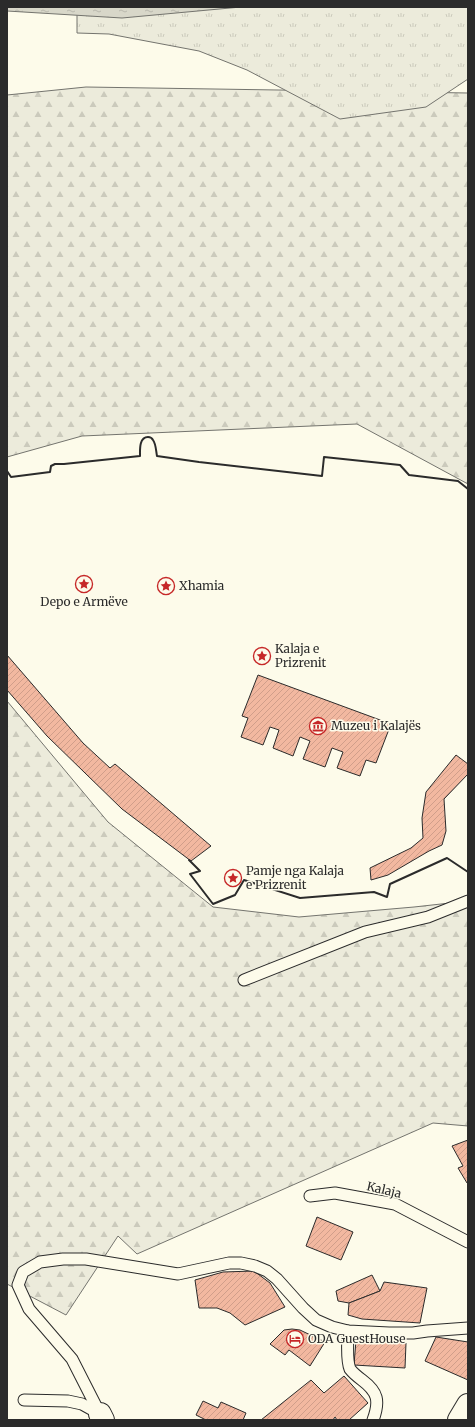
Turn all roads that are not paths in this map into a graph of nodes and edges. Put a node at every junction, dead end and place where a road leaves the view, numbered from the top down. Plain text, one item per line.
1 (468, 901) edge
2 (244, 980) dead end
3 (310, 1196) dead end
4 (468, 1242) edge
5 (468, 1328) edge
6 (348, 1331) junction
7 (24, 1400) dead end
8 (468, 1406) edge
9 (101, 1417) edge
10 (373, 1420) edge
11 (459, 1420) edge

1 - 2 lane
3 - 4 lane, Kalaja
5 - 6 lane
6 - 9 lane
6 - 10 lane
7 - 9 lane
8 - 11 street

